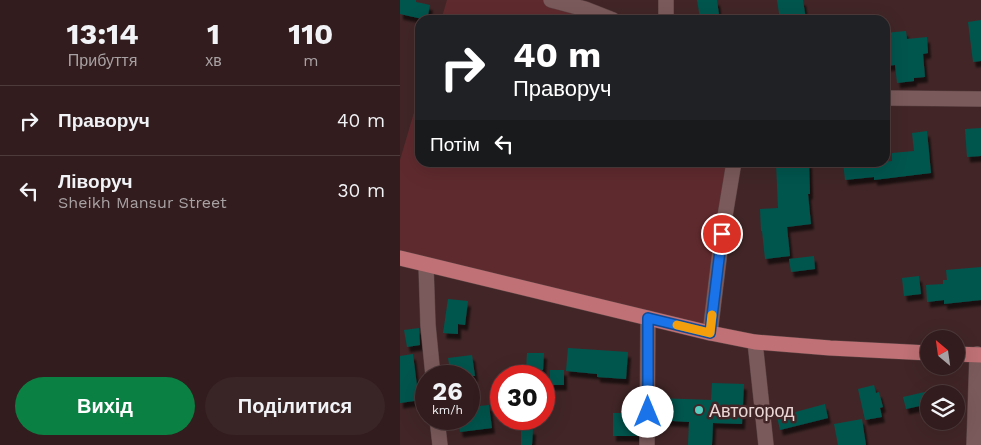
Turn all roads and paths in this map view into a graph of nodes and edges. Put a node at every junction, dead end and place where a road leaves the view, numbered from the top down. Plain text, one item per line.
1 (551, 0) edge
2 (666, 0) edge
3 (600, 15) edge
4 (666, 15) edge
5 (890, 98) edge
6 (981, 99) edge
7 (733, 167) edge
8 (400, 258) edge
9 (426, 265) junction
10 (648, 318) junction
11 (710, 333) junction
12 (755, 342) junction
13 (920, 353) edge
14 (965, 354) edge
15 (979, 355) edge
16 (432, 365) edge
17 (438, 430) edge
18 (440, 445) edge
19 (647, 445) edge
20 (766, 445) edge
21 (974, 445) edge

1 - 3 street
2 - 4 street
5 - 6 street
7 - 11 street
8 - 9 main road
9 - 10 main road
9 - 16 street
10 - 11 main road
10 - 19 street
11 - 12 main road
12 - 13 main road
12 - 20 street
14 - 15 main road
15 - 21 street
17 - 18 street

